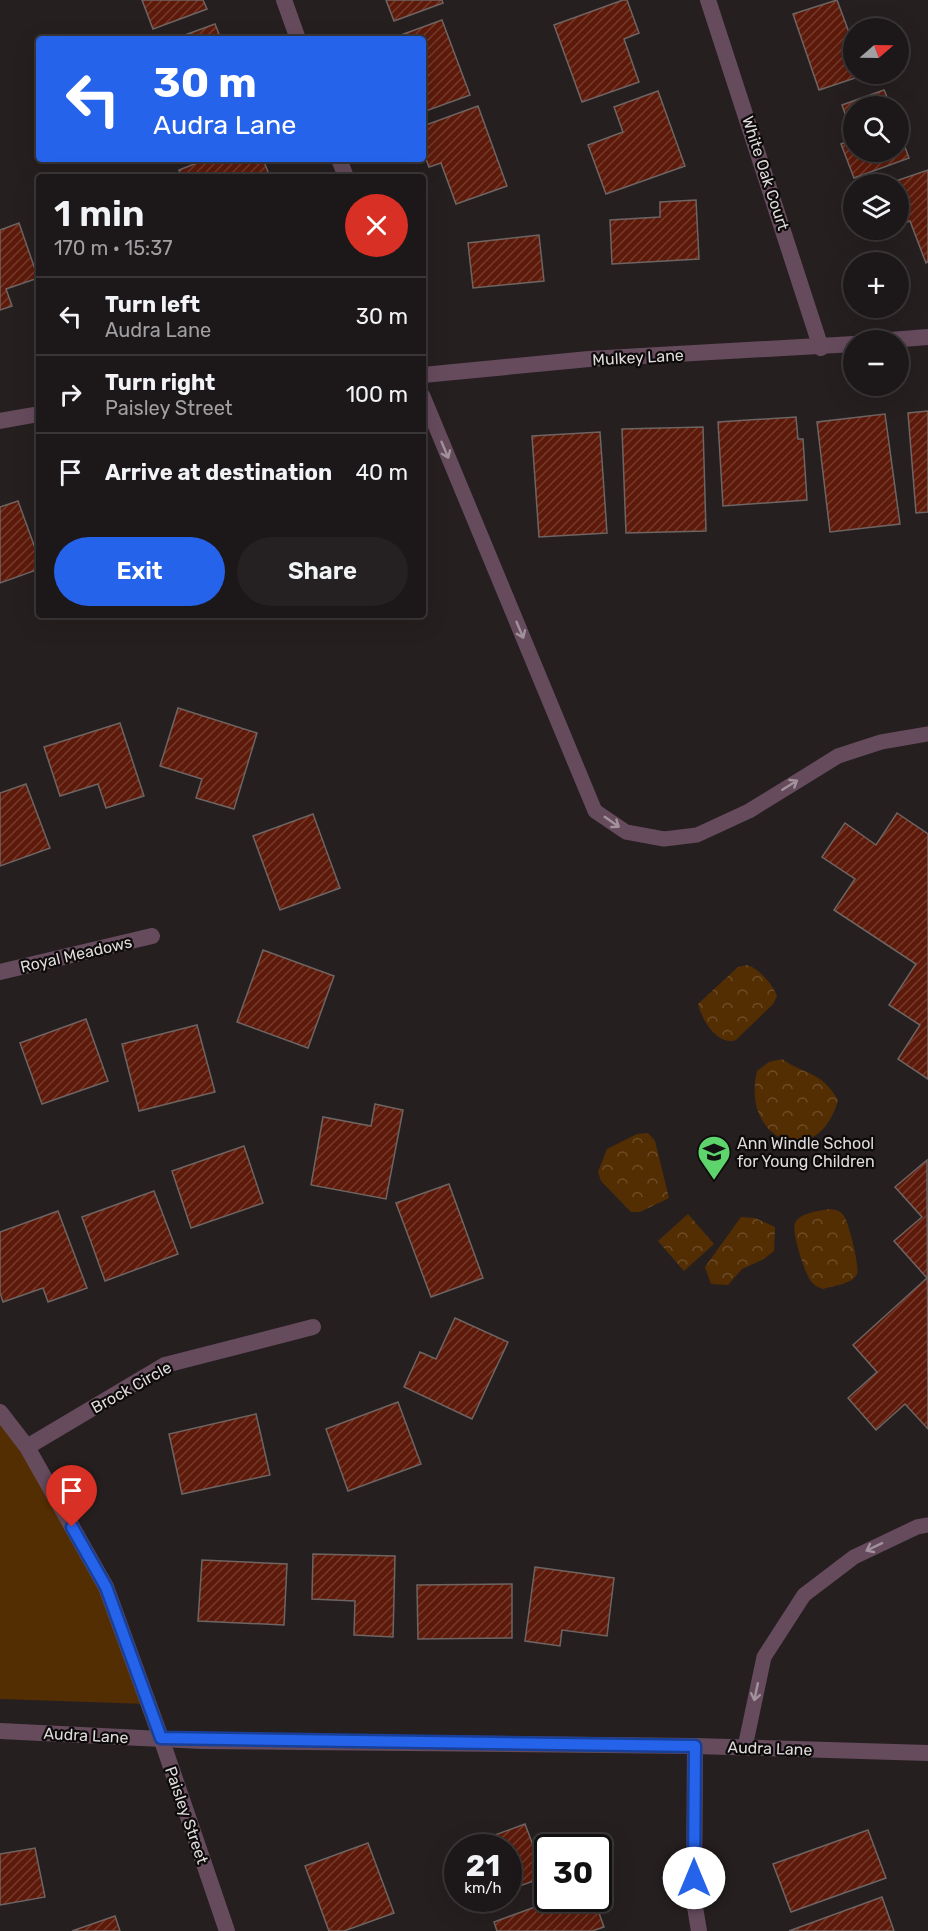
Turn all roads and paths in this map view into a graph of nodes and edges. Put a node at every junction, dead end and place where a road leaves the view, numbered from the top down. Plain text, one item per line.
1 (284, 0) edge
2 (708, 0) edge
3 (297, 36) edge
4 (928, 336) edge
5 (909, 338) edge
6 (843, 345) edge
7 (821, 348) junction
8 (426, 375) edge
9 (426, 403) edge
10 (36, 415) edge
11 (0, 421) edge
12 (928, 734) edge
13 (152, 936) dead end
14 (0, 972) edge
15 (313, 1327) dead end
16 (0, 1412) edge
17 (27, 1447) junction
18 (928, 1525) edge
19 (0, 1731) edge
20 (161, 1738) junction
21 (695, 1746) junction
22 (745, 1747) junction
23 (928, 1753) edge
24 (227, 1931) edge
25 (699, 1931) edge

1 - 3 street
2 - 7 street, White Oak Court
4 - 5 street
6 - 7 street, Mulkey Lane
7 - 8 street, Mulkey Lane
9 -> 12 lane
10 - 11 street
13 - 14 street, Royal Meadows
15 - 17 street, Brock Circle
16 - 17 street, Paisley Street
17 - 20 street, Paisley Street
18 -> 22 lane
19 - 20 street, Audra Lane
20 - 21 street, Audra Lane
20 - 24 street, Paisley Street
21 - 22 street, Audra Lane
21 - 25 street
22 - 23 street, Audra Lane

